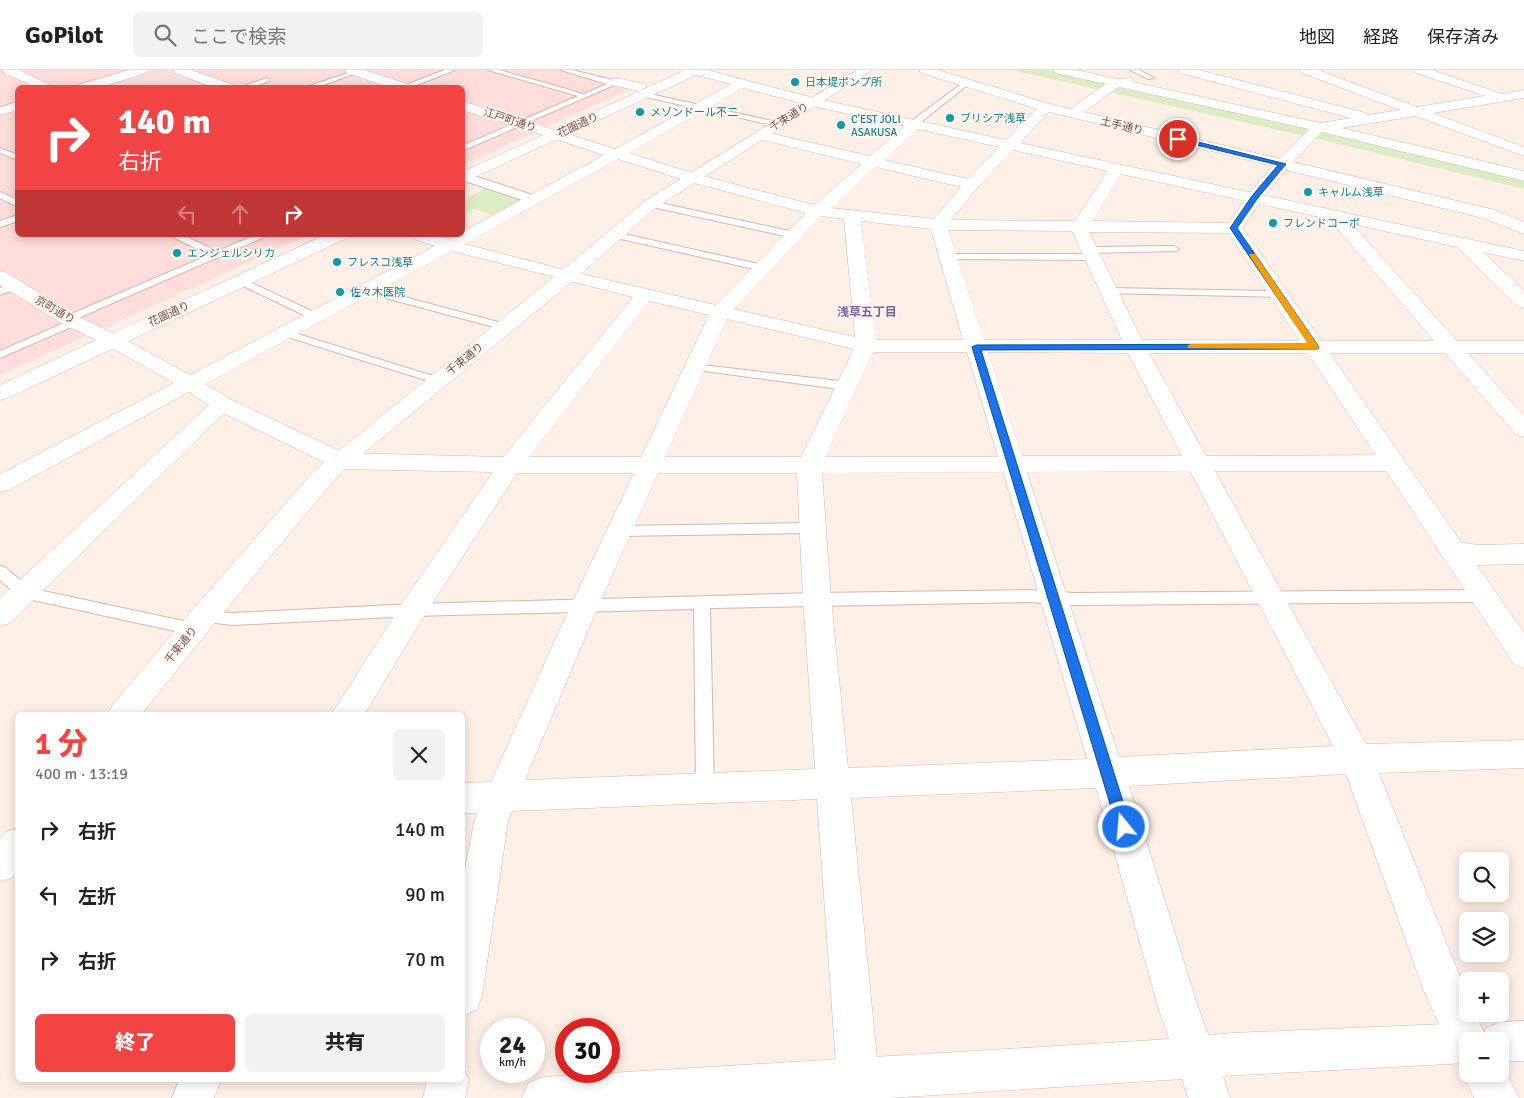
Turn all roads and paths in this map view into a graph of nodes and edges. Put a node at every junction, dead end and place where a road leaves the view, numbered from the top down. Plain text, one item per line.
1 (8, 70) edge
2 (142, 70) edge
3 (179, 70) edge
4 (452, 70) edge
5 (491, 70) edge
6 (564, 70) edge
7 (678, 70) edge
8 (686, 70) edge
9 (693, 70) edge
10 (866, 70) edge
11 (925, 70) edge
12 (947, 70) edge
13 (1059, 70) edge
14 (1133, 70) edge
15 (1206, 70) edge
16 (1306, 70) edge
17 (1420, 70) edge
18 (353, 71) edge
19 (1186, 71) edge
20 (1160, 76) junction
21 (266, 80) dead end
22 (615, 82) junction
23 (742, 83) junction
24 (966, 83) junction
25 (1116, 83) junction
26 (43, 85) edge
27 (93, 85) edge
28 (222, 85) edge
29 (251, 85) edge
30 (314, 85) edge
31 (398, 85) edge
32 (411, 85) edge
33 (641, 91) junction
34 (1524, 94) edge
35 (585, 96) junction
36 (1503, 98) junction
37 (812, 102) junction
38 (1524, 105) edge
39 (465, 106) edge
40 (15, 107) edge
41 (701, 107) junction
42 (1046, 107) junction
43 (1079, 109) junction
44 (1415, 111) junction
45 (0, 112) edge
46 (1372, 119) junction
47 (522, 124) junction
48 (916, 124) junction
49 (1318, 127) junction
50 (769, 130) junction
51 (550, 133) junction
52 (1012, 145) junction
53 (465, 148) edge
54 (0, 150) edge
55 (1524, 152) edge
56 (619, 154) junction
57 (15, 157) edge
58 (874, 161) junction
59 (1285, 161) junction
60 (1524, 164) edge
61 (1117, 168) junction
62 (1496, 169) junction
63 (465, 173) edge
64 (465, 175) edge
65 (1524, 176) edge
66 (692, 178) junction
67 (972, 185) junction
68 (0, 195) edge
69 (1254, 198) junction
70 (536, 200) junction
71 (15, 202) edge
72 (652, 204) junction
73 (817, 211) junction
74 (852, 215) junction
75 (1335, 215) junction
76 (1498, 217) junction
77 (1524, 217) edge
78 (15, 219) edge
79 (1524, 221) edge
80 (0, 224) edge
81 (938, 226) junction
82 (1234, 228) junction
83 (1524, 229) edge
84 (615, 235) junction
85 (794, 235) junction
86 (178, 237) edge
87 (259, 237) edge
88 (308, 237) edge
89 (335, 237) edge
90 (426, 237) edge
91 (1462, 243) junction
92 (1087, 245) junction
93 (452, 246) junction
94 (1174, 249) dead end
95 (217, 255) junction
96 (1524, 256) edge
97 (948, 258) junction
98 (763, 268) junction
99 (567, 276) junction
100 (240, 281) junction
101 (5, 285) edge
102 (367, 290) junction
103 (1109, 292) junction
104 (644, 294) junction
105 (1279, 294) junction
106 (1524, 302) edge
107 (720, 312) junction
108 (316, 317) junction
109 (71, 320) junction
110 (505, 327) junction
111 (285, 333) junction
112 (105, 337) junction
113 (866, 346) junction
114 (1136, 346) junction
115 (1450, 346) junction
116 (976, 347) junction
117 (1314, 347) junction
118 (1524, 347) edge
119 (0, 355) edge
120 (694, 367) junction
121 (0, 379) edge
122 (439, 381) junction
123 (189, 382) junction
124 (847, 386) junction
125 (0, 393) edge
126 (224, 405) junction
127 (1524, 430) edge
128 (340, 461) junction
129 (1392, 463) junction
130 (649, 464) junction
131 (510, 465) junction
132 (810, 465) junction
133 (1012, 465) junction
134 (1198, 465) junction
135 (0, 484) edge
136 (813, 528) junction
137 (618, 531) junction
138 (1451, 550) junction
139 (1524, 554) edge
140 (0, 572) edge
141 (24, 593) junction
142 (1483, 596) junction
143 (1270, 598) junction
144 (817, 599) junction
145 (1054, 599) junction
146 (702, 603) junction
147 (584, 607) junction
148 (413, 610) junction
149 (0, 615) edge
150 (198, 623) junction
151 (1524, 656) edge
152 (126, 712) edge
153 (349, 712) edge
154 (1524, 754) edge
155 (1357, 759) junction
156 (1108, 773) junction
157 (832, 784) junction
158 (705, 788) junction
159 (501, 796) junction
160 (465, 798) edge
161 (15, 848) edge
162 (0, 865) edge
163 (465, 978) edge
164 (1463, 1032) edge
165 (1524, 1041) edge
166 (1509, 1042) edge
167 (1459, 1043) edge
168 (1196, 1058) junction
169 (858, 1078) junction
170 (199, 1082) edge
171 (448, 1082) edge
172 (1489, 1082) edge
173 (922, 1087) edge
174 (682, 1094) edge
175 (193, 1098) edge
176 (444, 1098) edge
177 (543, 1098) edge
178 (1209, 1098) edge
179 (1498, 1098) edge

1 - 26 street
2 - 27 street
3 - 28 street
4 - 32 lane
5 - 35 lane
6 - 22 lane
7 - 33 street, 花園通り
8 - 33 street, 花園通り
9 - 23 street
10 - 37 street, 千束通り
11 - 24 street, 土手通り
12 - 43 street, 土手通り
13 - 25 street
14 - 20 lane
15 - 19 street
16 - 44 street
17 - 36 street
18 - 30 lane
18 - 31 street
19 - 20 street
19 - 46 street
20 - 25 street
21 - 29 lane
22 - 33 street
22 - 35 lane
23 - 37 street
23 - 41 street
24 - 42 street, 土手通り
24 - 48 lane
25 - 43 street
25 - 49 street
33 - 41 lane
33 - 51 street, 花園通り
34 - 36 street
35 - 47 lane
36 - 38 street
36 - 44 street
37 - 48 street
37 - 50 street, 千束通り
39 - 47 street, 江戸町通り
40 - 45 street
41 - 50 lane
41 - 56 street
42 - 52 street
42 - 59 street, 土手通り
43 - 59 street, 土手通り
44 - 46 street
44 - 55 street
46 - 49 street
47 - 51 street, 江戸町通り
47 - 53 lane
48 - 52 street
48 - 58 street
49 - 59 street
49 - 62 street
50 - 58 street
50 - 66 street, 千束通り
51 - 56 street, 江戸町通り
51 - 63 street, 花園通り
52 - 61 street
52 - 67 street
54 - 57 lane
56 - 66 street, 江戸町通り
56 - 70 street
58 - 67 street
58 - 73 street
59 - 69 street
59 - 76 street, 土手通り
59 - 77 street, 土手通り
60 - 62 street
61 - 69 street
61 - 92 street
62 - 65 street
64 - 70 street
66 - 72 street, 千束通り
66 - 73 street, 江戸町通り
67 - 81 street
68 - 71 lane
69 - 75 street
69 - 82 street
70 - 93 street
72 - 84 street, 千束通り
72 - 85 lane
73 - 74 street, 江戸町通り
73 - 85 street
74 - 81 street, 江戸町通り
74 - 113 street
75 - 91 street
75 - 115 street
76 - 79 street
76 - 83 street, 土手通り
78 - 80 lane
81 - 92 street, 江戸町通り
81 - 97 street
82 - 92 street, 江戸町通り
82 - 105 street
84 - 98 lane
84 - 99 street, 千束通り
85 - 98 street
86 - 95 lane
87 - 95 lane
88 - 112 street, 花園通り
89 - 100 street, 花園通り
90 - 93 street
91 - 96 street
91 - 106 street
92 - 94 lane
92 - 97 lane
92 - 103 street
93 - 99 street
93 - 102 street
95 - 109 lane
97 - 116 street
98 - 107 street
99 - 104 street
99 - 110 street, 千束通り
100 - 108 lane
100 - 112 street, 花園通り
101 - 109 street, 京町通り
102 - 108 street
102 - 110 lane
103 - 105 lane
103 - 114 street
104 - 107 street
104 - 131 street
105 - 117 street
107 - 113 street
107 - 120 street
108 - 111 street
109 - 112 street, 京町通り
109 - 119 lane
110 - 122 street, 千束通り
111 - 122 lane
111 - 123 street
112 - 121 street, 花園通り
112 - 123 street, 京町通り
112 - 125 street, 花園通り
113 - 116 street
113 - 124 street
114 - 116 street
114 - 117 street
114 - 134 street
115 - 117 street
115 - 118 street
115 - 127 street
116 - 133 street
117 - 129 street
120 - 124 lane
120 - 130 street
122 - 128 street, 千束通り
123 - 126 street, 京町通り
123 - 135 street
124 - 132 street
126 - 128 street, 京町通り
126 - 141 street
128 - 131 street
128 - 150 street, 千束通り
129 - 134 street
129 - 138 street
130 - 131 street
130 - 132 street
130 - 137 street
131 - 148 street
132 - 133 street
132 - 136 street
133 - 134 street
133 - 145 street
134 - 143 street
136 - 137 lane
136 - 144 street
137 - 147 street
138 - 139 street
138 - 142 street
140 - 141 lane
141 - 149 street
141 - 150 lane
142 - 143 lane
142 - 151 street
143 - 145 lane
143 - 155 street
144 - 145 lane
144 - 146 lane
144 - 157 street
145 - 156 street
146 - 147 lane
146 - 158 lane
147 - 148 lane
147 - 159 street
148 - 150 lane
148 - 153 street
150 - 152 street, 千束通り
154 - 155 street
155 - 156 street
155 - 164 street
156 - 157 street
156 - 168 street
157 - 158 street
157 - 169 street
158 - 159 street
159 - 160 street
159 - 163 street
161 - 162 street
165 - 166 street
167 - 168 street
168 - 173 street
168 - 178 street
169 - 173 street
169 - 174 street
170 - 175 street
171 - 176 street
172 - 179 street
174 - 177 street

